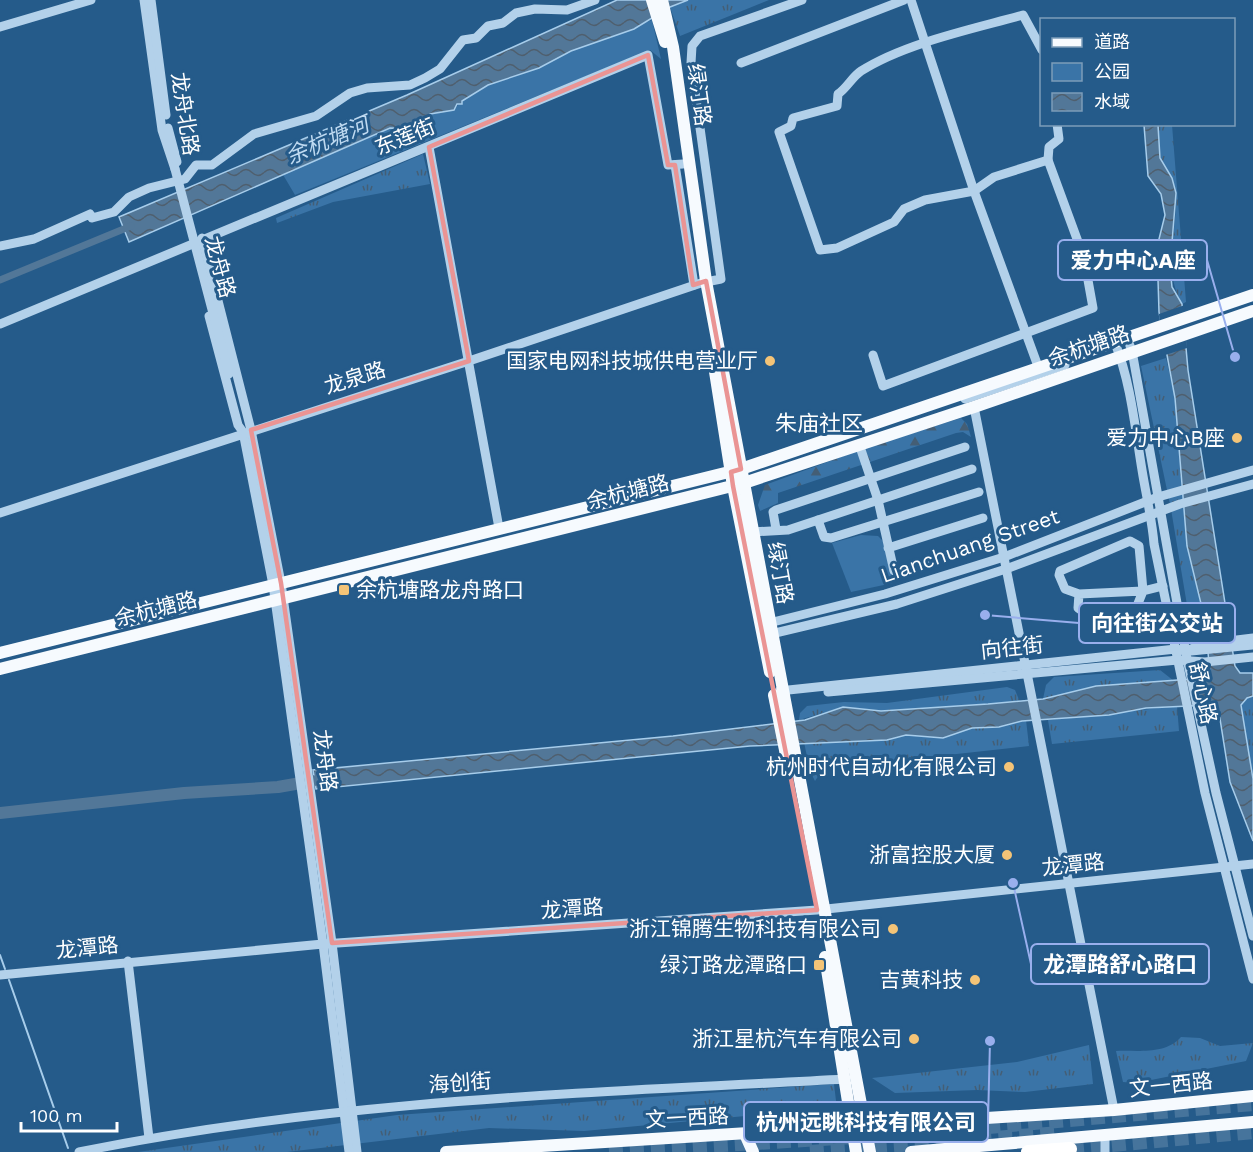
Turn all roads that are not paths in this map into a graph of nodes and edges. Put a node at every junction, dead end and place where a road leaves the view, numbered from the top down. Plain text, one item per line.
1 (91, 0) edge
2 (144, 0) edge
3 (151, 0) edge
4 (595, 0) edge
5 (652, 0) edge
6 (662, 0) edge
7 (802, 0) edge
8 (904, 0) edge
9 (910, 0) edge
10 (666, 26) junction
11 (0, 27) edge
12 (925, 42) junction
13 (1040, 48) edge
14 (741, 63) dead end
15 (1057, 126) edge
16 (429, 147) junction
17 (1048, 160) junction
18 (679, 164) junction
19 (175, 169) junction
20 (974, 191) junction
21 (202, 238) junction
22 (191, 243) junction
23 (0, 246) edge
24 (700, 283) junction
25 (1253, 295) edge
26 (1253, 311) edge
27 (0, 324) edge
28 (1027, 334) junction
29 (1121, 340) junction
30 (1126, 353) junction
31 (873, 355) dead end
32 (469, 361) junction
33 (1040, 369) junction
34 (233, 376) junction
35 (227, 387) junction
36 (950, 397) junction
37 (974, 407) junction
38 (950, 415) junction
39 (247, 431) junction
40 (858, 444) junction
41 (965, 447) dead end
42 (972, 469) dead end
43 (736, 470) junction
44 (1253, 470) edge
45 (870, 479) junction
46 (738, 484) junction
47 (1253, 484) edge
48 (979, 492) dead end
49 (1158, 497) junction
50 (878, 500) junction
51 (1148, 501) junction
52 (1156, 512) junction
53 (0, 513) edge
54 (983, 518) dead end
55 (818, 520) junction
56 (883, 522) junction
57 (500, 528) junction
58 (776, 529) junction
59 (752, 532) junction
60 (985, 543) dead end
61 (888, 548) junction
62 (1004, 557) junction
63 (1006, 569) junction
64 (277, 584) junction
65 (1163, 586) junction
66 (1143, 591) junction
67 (1079, 594) junction
68 (279, 597) junction
69 (770, 628) junction
70 (1253, 638) edge
71 (1253, 645) edge
72 (1236, 650) junction
73 (1253, 652) edge
74 (0, 653) edge
75 (1182, 655) junction
76 (1253, 657) edge
77 (0, 669) edge
78 (1026, 669) junction
79 (778, 694) junction
80 (1194, 711) junction
81 (1253, 864) edge
82 (1236, 866) junction
83 (1224, 867) junction
84 (1069, 883) junction
85 (821, 909) junction
86 (1253, 936) edge
87 (328, 944) junction
88 (128, 961) junction
89 (0, 975) edge
90 (1253, 979) edge
91 (846, 1079) junction
92 (1253, 1096) edge
93 (348, 1109) junction
94 (1114, 1110) junction
95 (1253, 1122) edge
96 (867, 1127) junction
97 (852, 1128) junction
98 (745, 1134) junction
99 (150, 1137) junction
100 (1105, 1137) junction
101 (1070, 1149) dead end
102 (79, 1152) edge
103 (349, 1152) edge
104 (357, 1152) edge
105 (446, 1152) edge
106 (753, 1152) edge
107 (856, 1152) edge
108 (870, 1152) edge
109 (911, 1152) edge
110 (1028, 1152) edge
111 (1105, 1152) edge

1 - 11 street
2 - 19 street, 龙舟北路
3 - 19 street, 龙舟北路
4 - 23 street
5 - 10 main road, 绿汀路
6 - 10 main road, 绿汀路
7 - 24 street, 龙泉路
8 - 14 street
9 - 12 street
10 - 18 main road, 绿汀路
10 - 24 main road, 绿汀路
12 - 13 street
12 - 20 street
12 - 20 street
15 - 17 street
16 - 18 street, 东莲街
16 - 21 street, 东莲街
16 - 32 street
17 - 20 street
17 - 28 street
18 - 24 main road, 绿汀路
19 - 34 street, 龙舟路, bridge
20 - 28 street
21 - 22 street, 东莲街
21 - 34 street, 龙舟路
22 - 27 street, 东莲街
22 - 35 street, 龙舟路
24 - 32 street, 龙泉路
24 - 43 main road, 绿汀路
25 - 29 main road, 余杭塘路
26 - 30 main road, 余杭塘路
28 - 31 street
28 - 33 street
29 - 30 street, 舒心路
29 - 33 main road, 余杭塘路
30 - 37 main road, 余杭塘路
30 - 49 street, 舒心路
30 - 51 street, 舒心路
32 - 39 street, 龙泉路
32 - 57 street
33 - 36 main road, 余杭塘路
34 - 35 street, 龙舟路
34 - 39 street, 龙舟路
35 - 39 street, 龙舟路
36 - 38 street
36 - 43 main road, 余杭塘路
37 - 38 main road, 余杭塘路
37 - 62 street
38 - 40 main road, 余杭塘路
39 - 53 street, 龙泉路
39 - 64 street, 龙舟路
40 - 45 street
40 - 46 main road, 余杭塘路
41 - 45 street
42 - 50 street
43 - 46 main road, 绿汀路
43 - 57 main road, 余杭塘路
44 - 49 street, Lianchuang Street
45 - 50 street
45 - 58 street
46 - 59 main road, 绿汀路
46 - 68 main road, 余杭塘路
46 - 79 main road, 绿汀路
47 - 52 street, Lianchuang Street
48 - 56 street
49 - 51 street, Lianchuang Street
49 - 52 street, 舒心路
50 - 55 street
50 - 56 street
51 - 52 street, 舒心路
51 - 62 street, Lianchuang Street
52 - 63 street, Lianchuang Street
52 - 65 street, 舒心路
52 - 75 street, 舒心路
54 - 61 street
55 - 56 street
55 - 58 street
56 - 61 street
57 - 64 main road, 余杭塘路
58 - 59 street
59 - 69 main road, 绿汀路
60 - 61 street
62 - 63 street
62 - 69 street, Lianchuang Street
63 - 69 street, Lianchuang Street
63 - 78 street
64 - 68 street, 龙舟路
64 - 74 main road, 余杭塘路
65 - 66 street
65 - 75 street, 舒心路
66 - 67 street
66 - 67 street
66 - 67 street
68 - 77 main road, 余杭塘路
68 - 87 street, 龙舟路
69 - 79 main road, 绿汀路
70 - 72 street
71 - 72 street
72 - 73 street
72 - 75 street, 向往街
72 - 76 street
75 - 78 street, 向往街
75 - 80 street, 舒心路
78 - 79 street, 向往街
78 - 84 street
79 - 85 main road, 绿汀路
80 - 82 street, 舒心路
80 - 83 street, 舒心路
81 - 82 street, 龙潭路
82 - 83 street, 龙潭路
82 - 86 street, 舒心路
83 - 84 street, 龙潭路
83 - 90 street, 舒心路
84 - 85 street, 龙潭路
84 - 94 street
85 - 87 street, 龙潭路
85 - 91 main road, 绿汀路
85 - 96 main road, 绿汀路
87 - 88 street, 龙潭路
87 - 93 street, 龙舟路
88 - 89 street, 龙潭路
88 - 99 street
91 - 93 street, 海创街
91 - 97 main road, 绿汀路
92 - 94 main road, 文一西路
93 - 99 street, 海创街
93 - 103 street, 龙舟路
93 - 104 street, 龙舟路
94 - 96 main road, 文一西路
95 - 100 main road
96 - 97 main road, 文一西路
96 - 108 main road, 绿汀路
97 - 98 main road, 文一西路
97 - 107 main road, 绿汀路
98 - 105 main road, 文一西路
98 - 106 main road
99 - 102 street, 海创街
100 - 109 main road
100 - 111 street
101 - 110 highway

